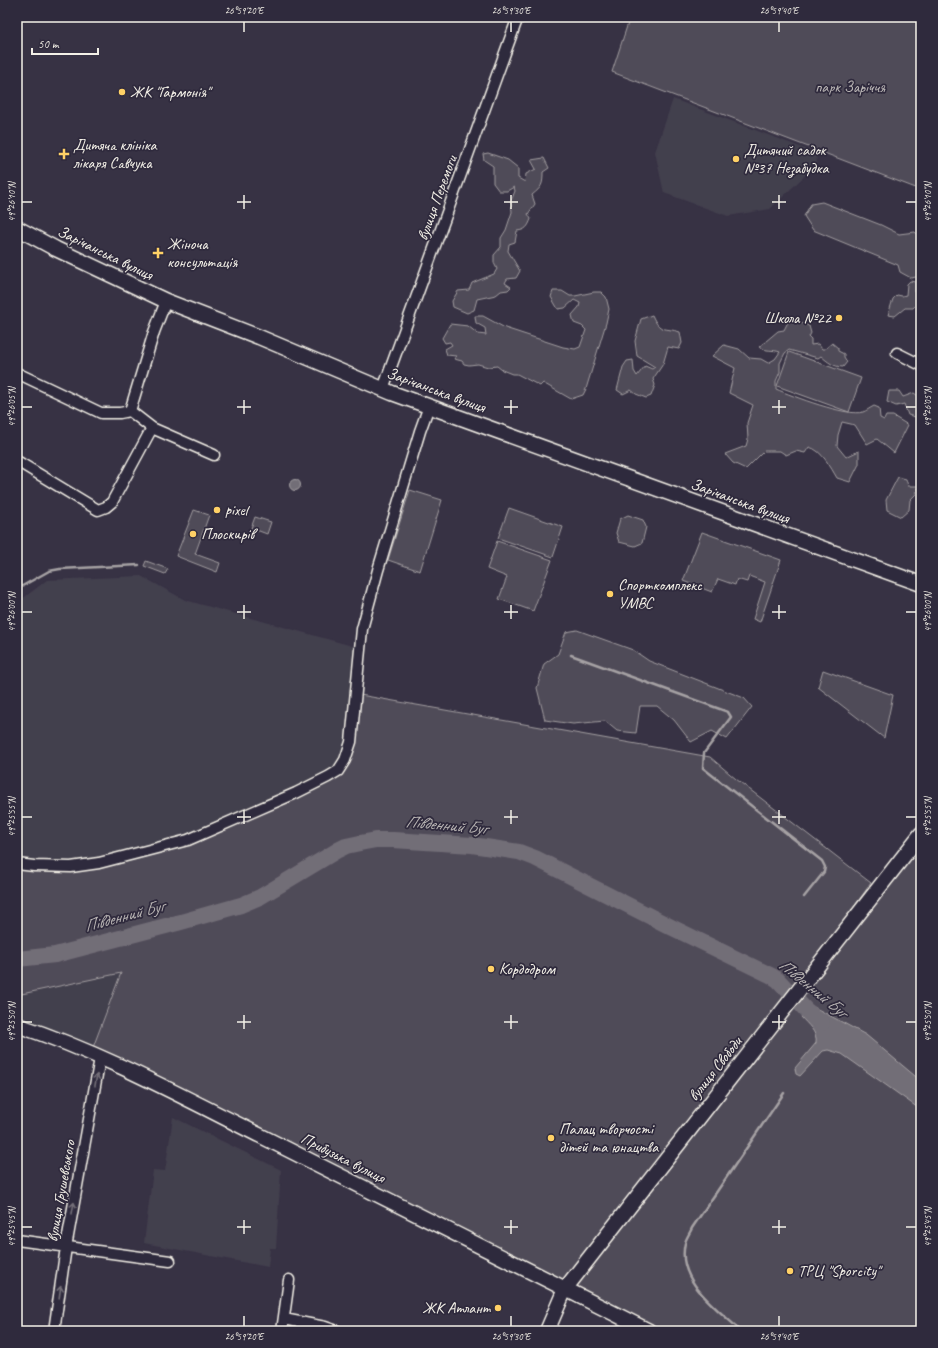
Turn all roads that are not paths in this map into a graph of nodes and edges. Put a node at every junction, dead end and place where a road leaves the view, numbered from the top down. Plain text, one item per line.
1 (518, 17) edge
2 (17, 228) edge
3 (166, 301) junction
4 (897, 353) dead end
5 (921, 365) edge
6 (17, 373) edge
7 (383, 389) junction
8 (429, 406) junction
9 (130, 411) junction
10 (152, 428) junction
11 (214, 455) dead end
12 (17, 461) edge
13 (921, 584) edge
14 (921, 834) edge
15 (17, 864) edge
16 (17, 1025) edge
17 (100, 1058) junction
18 (17, 1240) edge
19 (66, 1247) junction
20 (170, 1261) dead end
21 (289, 1280) dead end
22 (566, 1289) junction
23 (284, 1319) junction
24 (54, 1331) edge
25 (282, 1331) edge
26 (337, 1331) edge
27 (547, 1331) edge
28 (649, 1331) edge

1 - 7 street, вулиця Перемоги
2 - 3 street, Зарічанська вулиця
3 - 7 street, Зарічанська вулиця
3 - 9 street
4 - 5 street
6 - 9 street
7 - 8 street, Зарічанська вулиця
8 - 13 street, Зарічанська вулиця
8 - 15 street
9 - 10 street
10 - 11 street
10 - 12 street
14 - 22 street, вулиця Свободи
16 - 17 street, Прибузька вулиця
19 -> 17 street, вулиця Грушевського
17 - 22 street, Прибузька вулиця
18 - 19 street
19 - 20 street
24 -> 19 street, вулиця Грушевського
21 - 23 street
22 - 27 street, вулиця Свободи
22 - 28 street, Прибузька вулиця
23 - 25 street
23 - 26 street

